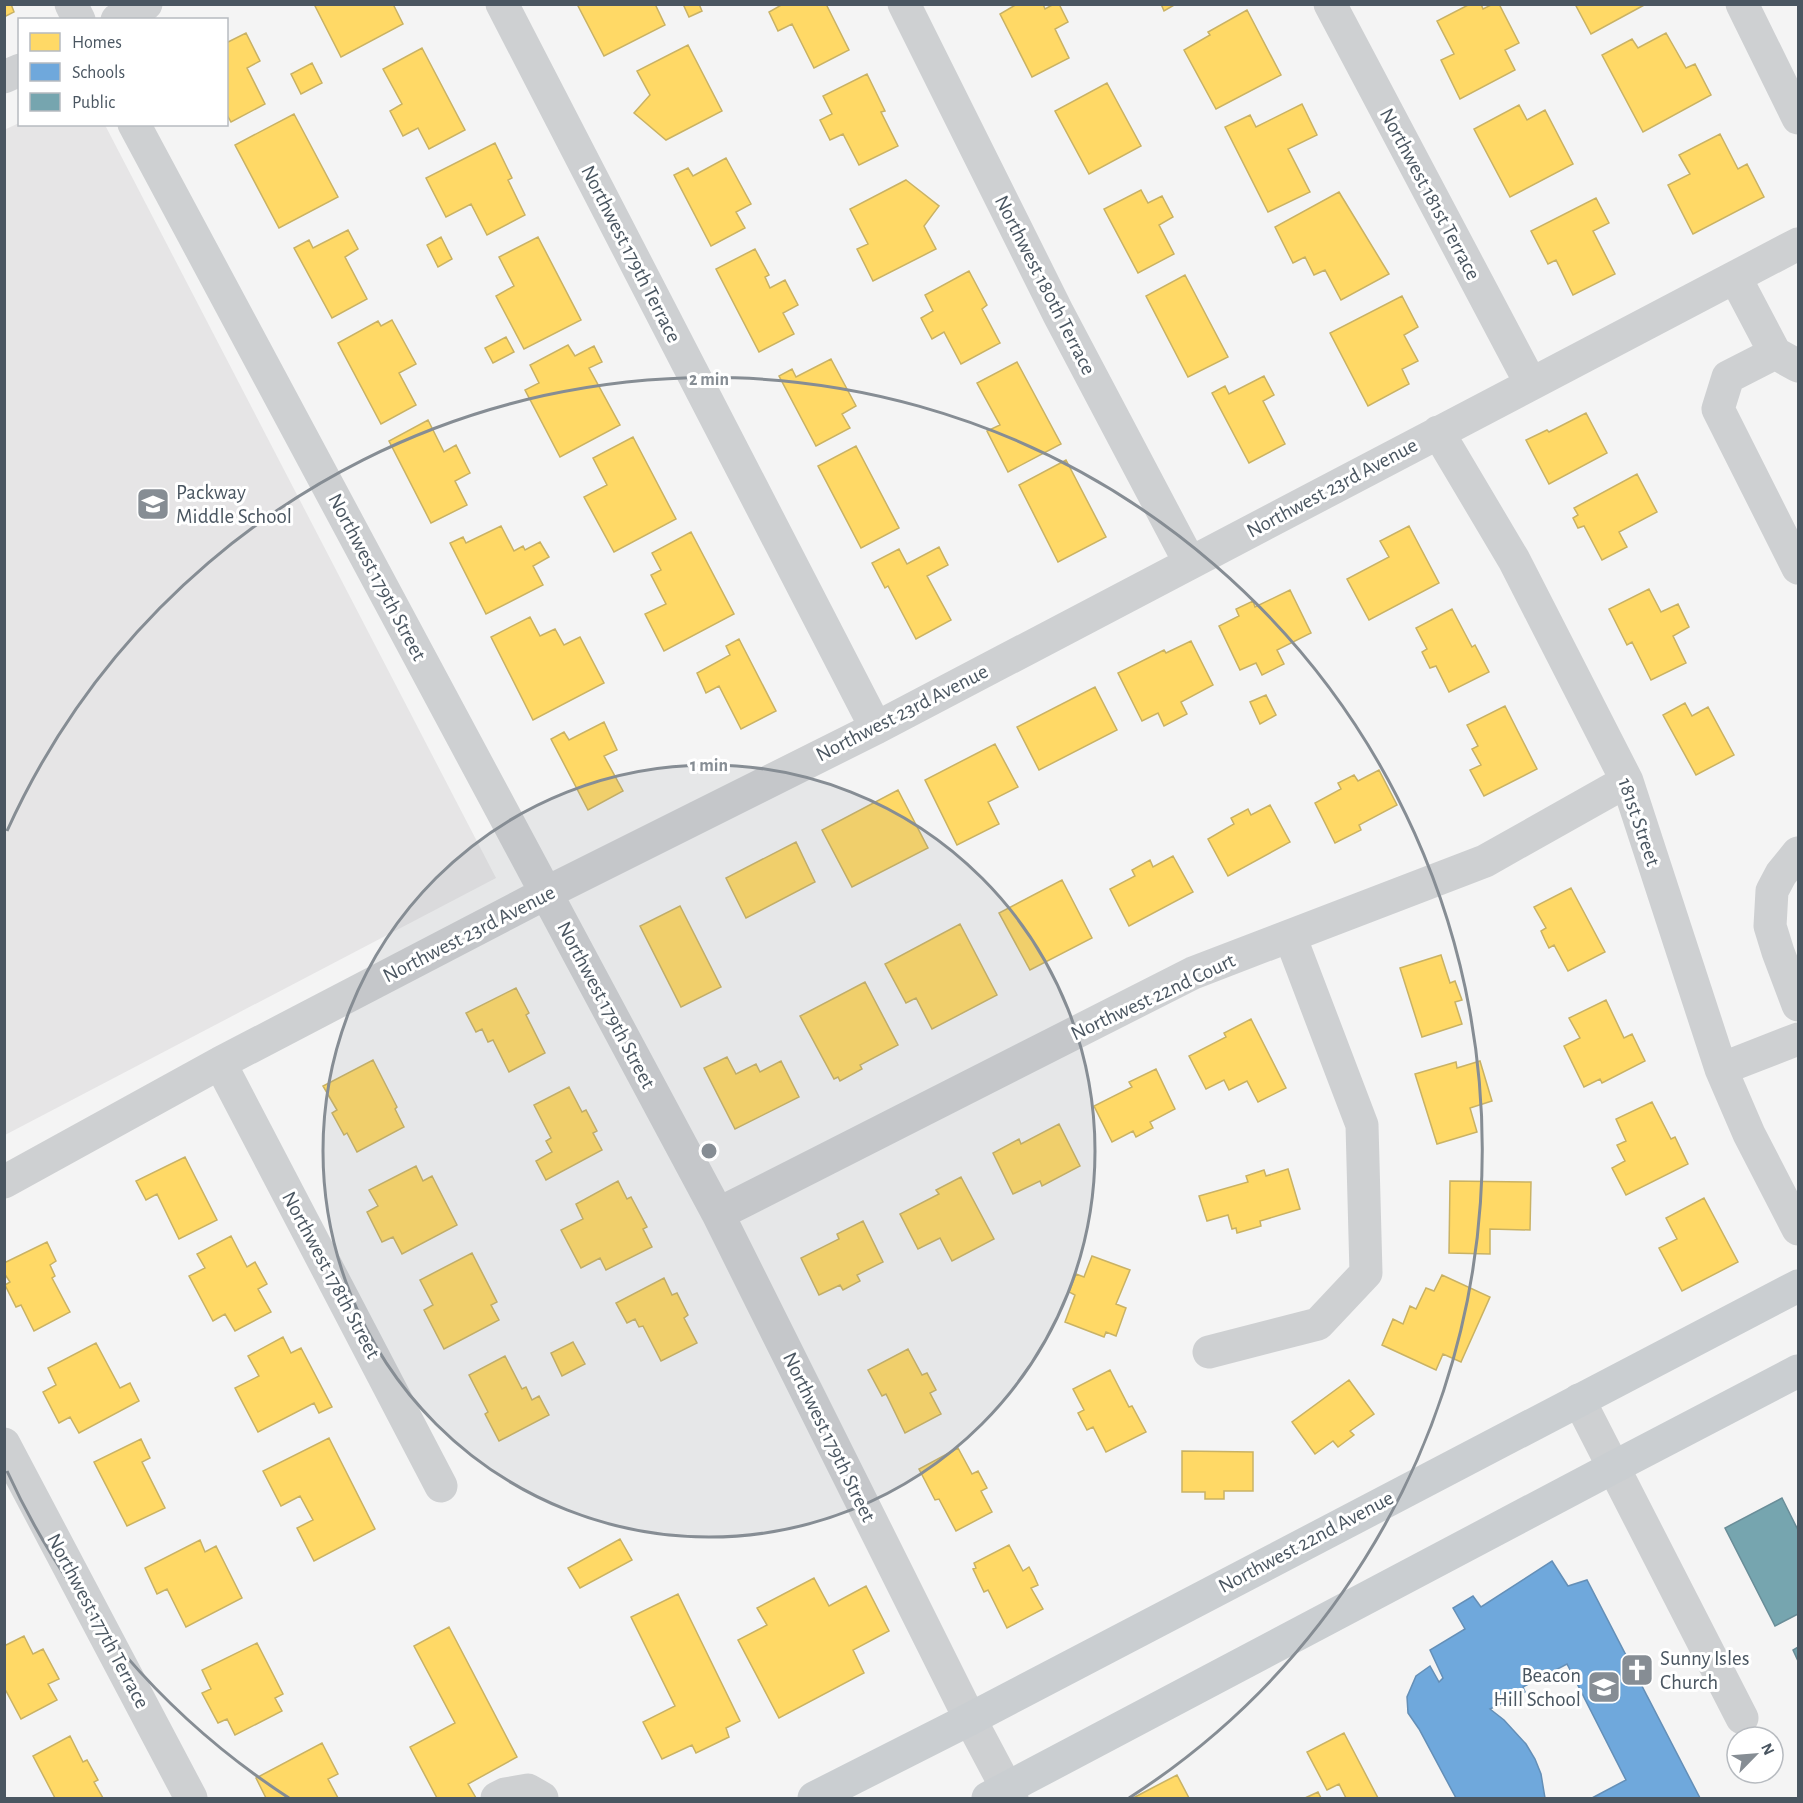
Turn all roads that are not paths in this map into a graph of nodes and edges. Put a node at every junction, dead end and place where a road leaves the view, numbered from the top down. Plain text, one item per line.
1 (71, 4) edge
2 (146, 4) edge
3 (502, 4) edge
4 (904, 4) edge
5 (1330, 4) edge
6 (1742, 4) edge
7 (78, 18) edge
8 (121, 18) edge
9 (18, 71) edge
10 (4, 77) edge
11 (1798, 118) edge
12 (135, 126) edge
13 (1798, 244) edge
14 (1735, 277) junction
15 (1787, 360) edge
16 (1531, 384) junction
17 (1438, 432) junction
18 (1190, 563) junction
19 (1798, 568) edge
20 (876, 728) junction
21 (1627, 781) junction
22 (1798, 853) edge
23 (546, 893) junction
24 (1290, 936) junction
25 (1798, 1005) edge
26 (1798, 1039) edge
27 (220, 1063) junction
28 (1722, 1069) junction
29 (4, 1182) edge
30 (718, 1214) junction
31 (1798, 1229) edge
32 (1798, 1286) edge
33 (1209, 1353) dead end
34 (1798, 1371) edge
35 (1579, 1400) junction
36 (4, 1444) edge
37 (1614, 1467) junction
38 (441, 1486) dead end
39 (1742, 1718) dead end
40 (970, 1719) junction
41 (1003, 1795) edge
42 (191, 1798) edge
43 (497, 1798) edge
44 (542, 1798) edge
45 (814, 1798) edge

1 - 7 street
2 - 8 street
3 - 20 street, Northwest 179th Terrace
4 - 18 street, Northwest 180th Terrace
5 - 16 street, Northwest 181st Terrace
6 - 11 street
9 - 10 street
12 - 23 street, Northwest 179th Street
13 - 14 street, Northwest 23rd Avenue
14 - 15 street
14 - 16 street, Northwest 23rd Avenue
15 - 19 street
16 - 17 street, Northwest 23rd Avenue
17 - 18 street, Northwest 23rd Avenue
17 - 21 street, 181st Street
18 - 20 street, Northwest 23rd Avenue
20 - 23 street, Northwest 23rd Avenue
21 - 24 street, Northwest 22nd Court
21 - 28 street, 181st Street
22 - 25 street
23 - 27 street, Northwest 23rd Avenue
23 - 30 street, Northwest 179th Street
24 - 30 street, Northwest 22nd Court
24 - 33 street
26 - 28 street
27 - 29 street, Northwest 23rd Avenue
27 - 38 street, Northwest 178th Street
28 - 31 street, 181st Street
30 - 40 street, Northwest 179th Street
32 - 35 main road, Northwest 22nd Avenue
34 - 37 main road
35 - 37 street
35 - 40 main road, Northwest 22nd Avenue
36 - 42 street, Northwest 177th Terrace
37 - 39 street
37 - 41 main road
40 - 41 street, Northwest 179th Street
40 - 45 main road, Northwest 22nd Avenue
43 - 44 street

